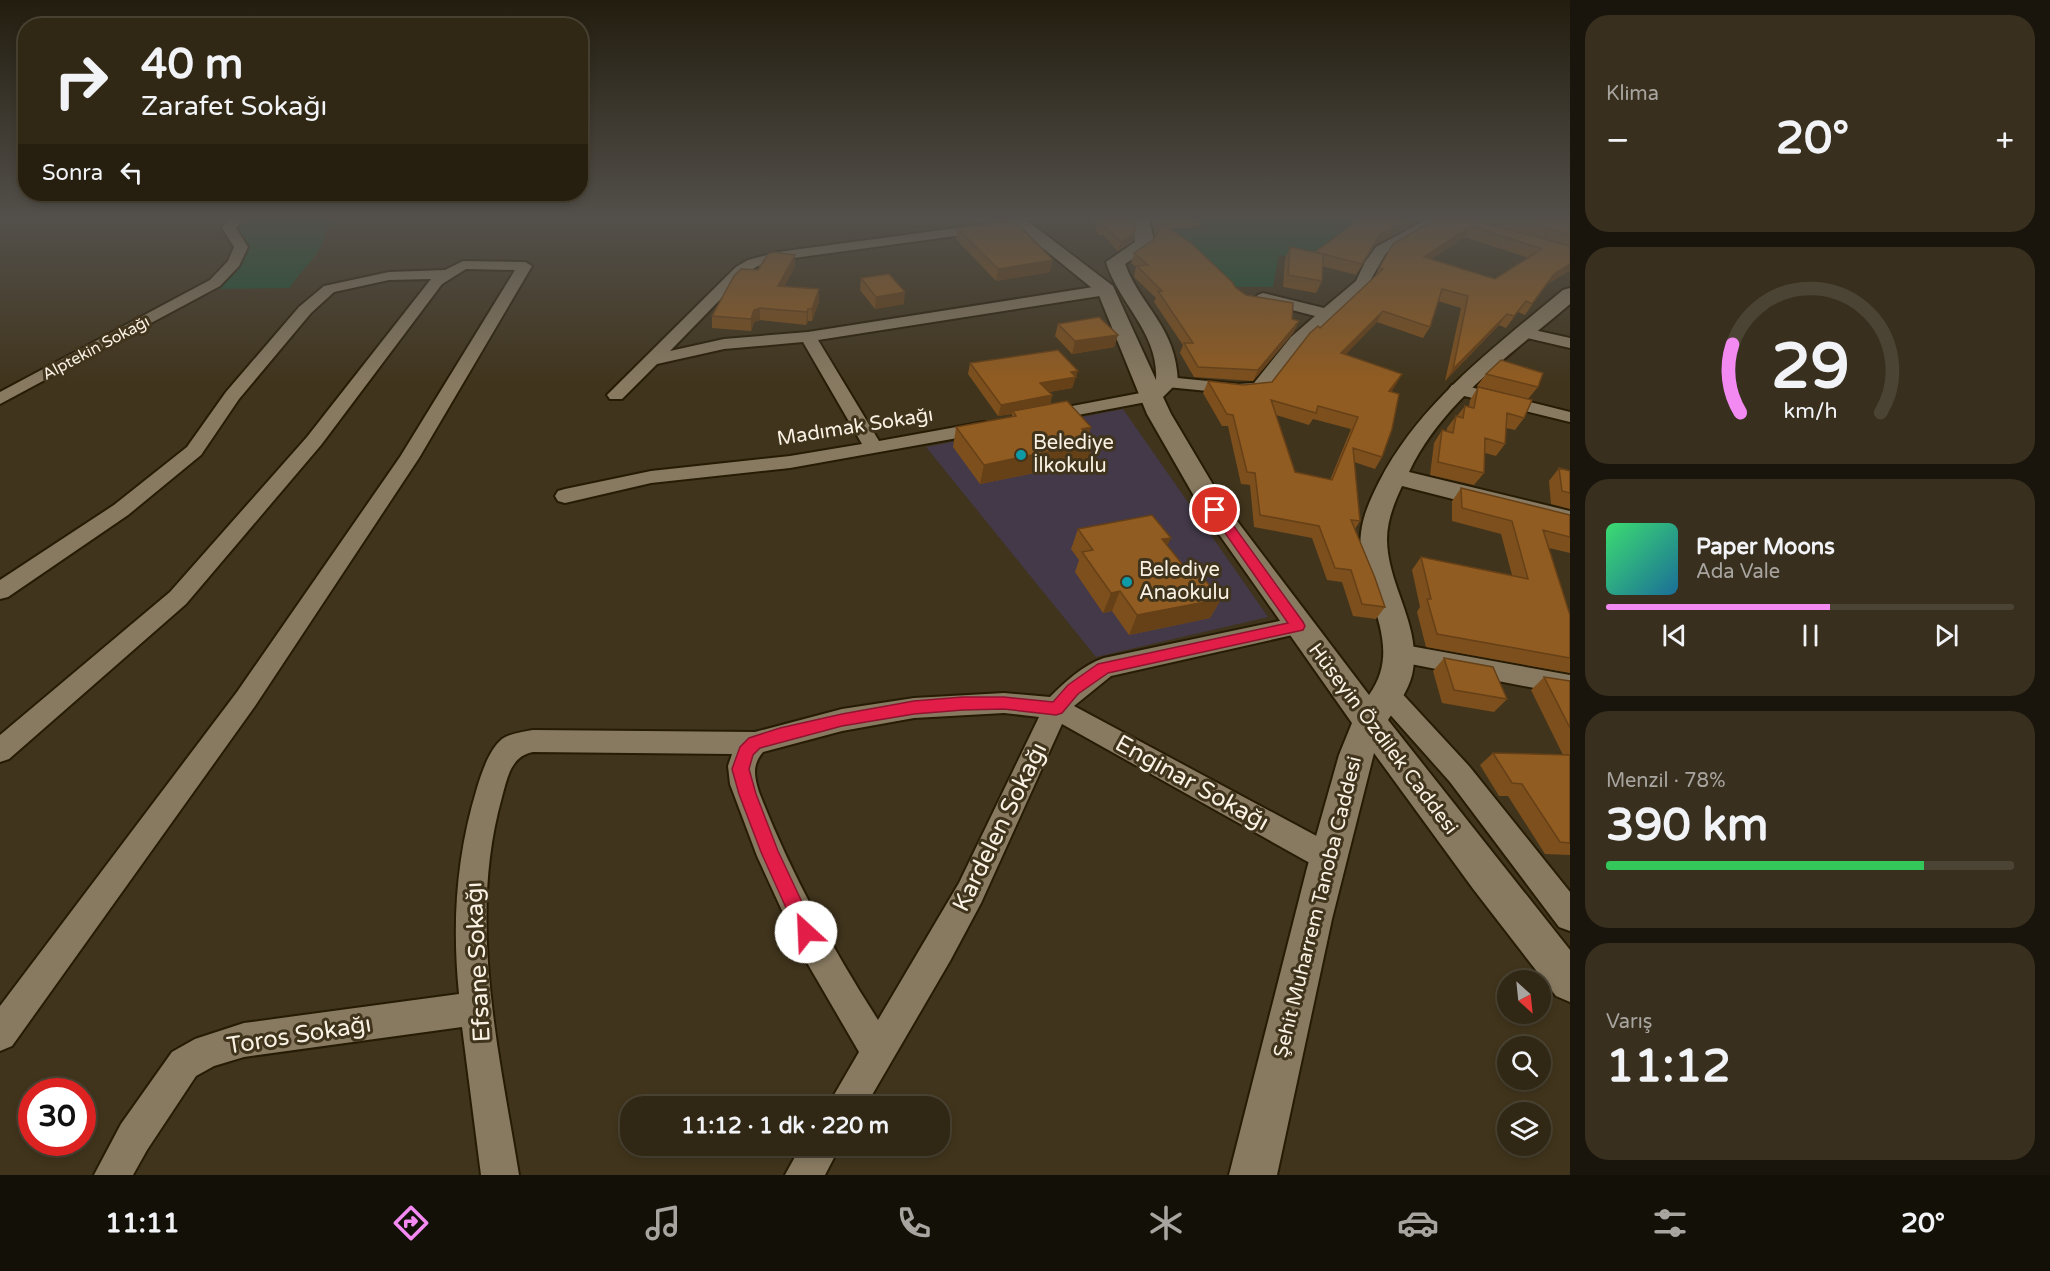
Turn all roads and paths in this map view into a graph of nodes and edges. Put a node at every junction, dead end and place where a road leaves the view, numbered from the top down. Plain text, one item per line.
1 (224, 274) edge
2 (449, 274) joint
3 (520, 274) edge
4 (738, 274) edge
5 (1085, 274) edge
6 (1121, 274) edge
7 (1366, 274) edge
8 (1106, 290) junction
9 (1570, 294) edge
10 (1247, 296) edge
11 (1327, 314) junction
12 (1525, 333) junction
13 (808, 337) junction
14 (1570, 343) edge
15 (650, 360) junction
16 (1159, 389) junction
17 (1458, 389) junction
18 (616, 394) dead end
19 (0, 399) edge
20 (1570, 417) edge
21 (1033, 419) edge
22 (999, 425) edge
23 (874, 448) junction
24 (1393, 476) junction
25 (565, 496) dead end
26 (1570, 520) edge
27 (0, 591) edge
28 (1298, 626) junction
29 (1399, 653) junction
30 (1570, 685) edge
31 (1379, 707) junction
32 (1056, 708) junction
33 (755, 743) junction
34 (0, 751) edge
35 (1327, 857) junction
36 (1570, 916) edge
37 (1570, 981) edge
38 (477, 1008) junction
39 (0, 1034) edge
40 (879, 1053) junction
41 (852, 1096) edge
42 (816, 1156) edge
43 (113, 1175) edge
44 (500, 1175) edge
45 (804, 1175) edge
46 (1253, 1175) edge

1 - 19 street, Alptekin Sokağı
2 - 27 street
2 - 34 street
3 - 39 street
4 - 15 street
5 - 8 street, Hüseyin Özdilek Caddesi
6 - 16 street, Hüseyin Özdilek Caddesi
7 - 11 street
8 - 13 street
8 - 16 street, Hüseyin Özdilek Caddesi
9 - 12 street, Şehit Muharrem Tanoba Caddesi
10 - 11 street
11 - 16 street
12 - 14 street
12 - 17 street, Şehit Muharrem Tanoba Caddesi
13 - 15 street
13 - 23 street
15 - 18 street
16 - 21 street
16 - 28 street, Hüseyin Özdilek Caddesi
17 - 20 street
17 - 24 street, Şehit Muharrem Tanoba Caddesi
22 - 23 street, Madımak Sokağı
23 - 25 street, Madımak Sokağı
24 - 26 street
24 - 29 street, Şehit Muharrem Tanoba Caddesi
28 - 31 street, Hüseyin Özdilek Caddesi
28 - 32 street, Kardelen Sokağı
29 - 30 street
29 - 31 street, Şehit Muharrem Tanoba Caddesi
31 - 35 street, Şehit Muharrem Tanoba Caddesi
31 - 36 street, Hüseyin Özdilek Caddesi
31 - 37 street, Hüseyin Özdilek Caddesi
32 - 33 street, Efsane Sokağı
32 - 35 street, Enginar Sokağı
32 - 40 street, Kardelen Sokağı
33 - 38 street, Efsane Sokağı
33 - 40 street
35 - 46 street, Şehit Muharrem Tanoba Caddesi
38 - 43 street, Toros Sokağı
38 - 44 street, Efsane Sokağı
40 - 41 street, Kardelen Sokağı
42 - 45 street

